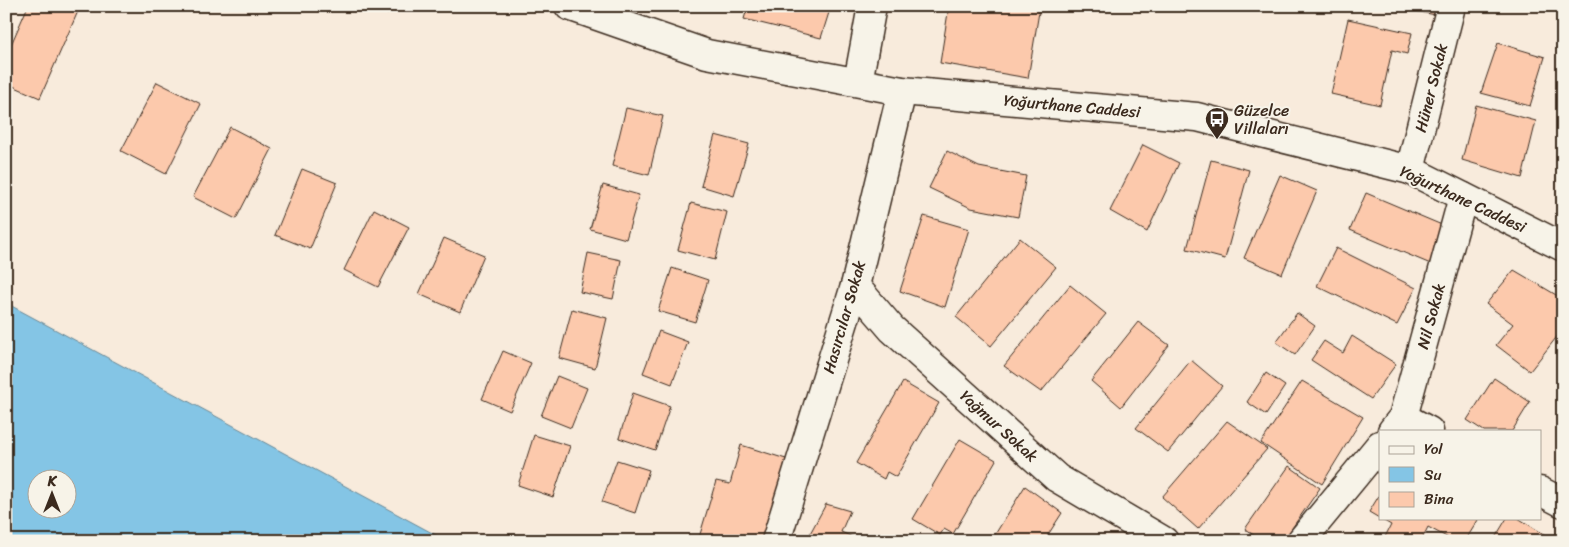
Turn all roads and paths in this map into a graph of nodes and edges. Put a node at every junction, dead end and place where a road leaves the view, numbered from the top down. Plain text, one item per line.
1 (569, 6) edge
2 (872, 6) edge
3 (1451, 6) edge
4 (858, 82) junction
5 (902, 91) junction
6 (1410, 170) junction
7 (1463, 197) junction
8 (1563, 246) edge
9 (855, 286) junction
10 (1398, 424) edge
11 (1425, 430) edge
12 (1379, 446) edge
13 (1542, 492) edge
14 (1563, 503) edge
15 (776, 541) edge
16 (1164, 541) edge
17 (1301, 541) edge

1 - 4 street, Yoğurthane Caddesi
2 - 4 street
3 - 6 street, Hüner Sokak
4 - 5 street, Yoğurthane Caddesi
5 - 6 street, Yoğurthane Caddesi
5 - 9 street, Hasırcılar Sokak
6 - 7 street, Yoğurthane Caddesi
7 - 8 street, Yoğurthane Caddesi
7 - 10 street, Nil Sokak
9 - 15 street, Hasırcılar Sokak
9 - 16 street, Yağmur Sokak
10 - 11 street
12 - 17 street
13 - 14 street

